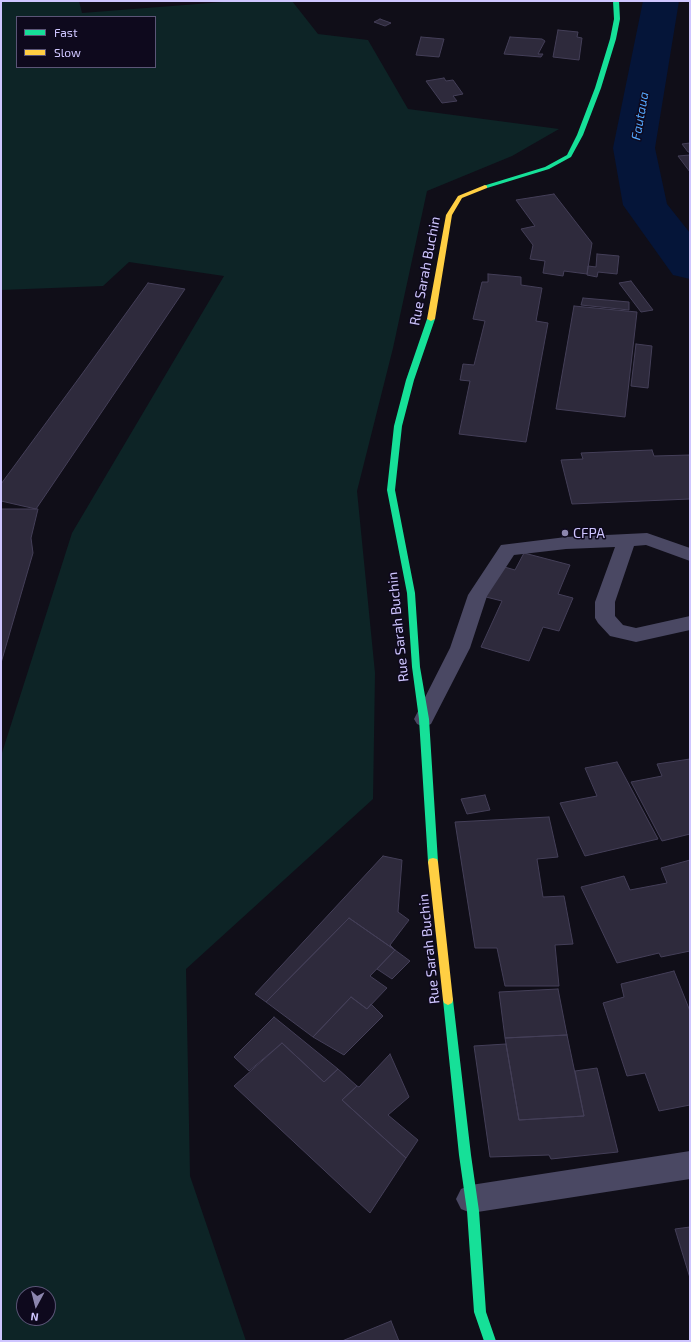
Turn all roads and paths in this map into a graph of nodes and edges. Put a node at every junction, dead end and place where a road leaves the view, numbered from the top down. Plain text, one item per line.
1 (616, 1) edge
2 (627, 540) junction
3 (690, 555) edge
4 (690, 623) edge
5 (424, 719) junction
6 (690, 1165) edge
7 (471, 1199) junction
8 (490, 1341) edge

1 - 5 street, Rue Sarah Buchin
2 - 3 lane
2 - 4 lane
2 - 5 lane
5 - 7 street, Rue Sarah Buchin
6 - 7 street
7 - 8 street, Rue Sarah Buchin

